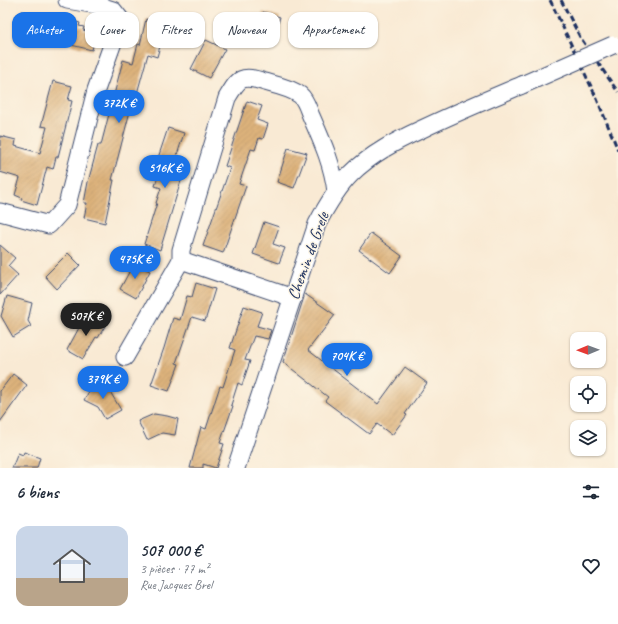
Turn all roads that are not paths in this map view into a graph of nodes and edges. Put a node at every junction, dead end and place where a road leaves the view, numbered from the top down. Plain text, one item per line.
1 (67, 0) edge
2 (615, 45) edge
3 (336, 192) junction
4 (0, 212) edge
5 (181, 260) junction
6 (293, 298) junction
7 (125, 357) dead end
8 (236, 468) edge

1 - 4 street
2 - 3 street, Chemin de Grele, bridge
3 - 5 street
3 - 6 street, Chemin de Grele
5 - 6 street
5 - 7 street
6 - 8 street, Chemin de Grele

